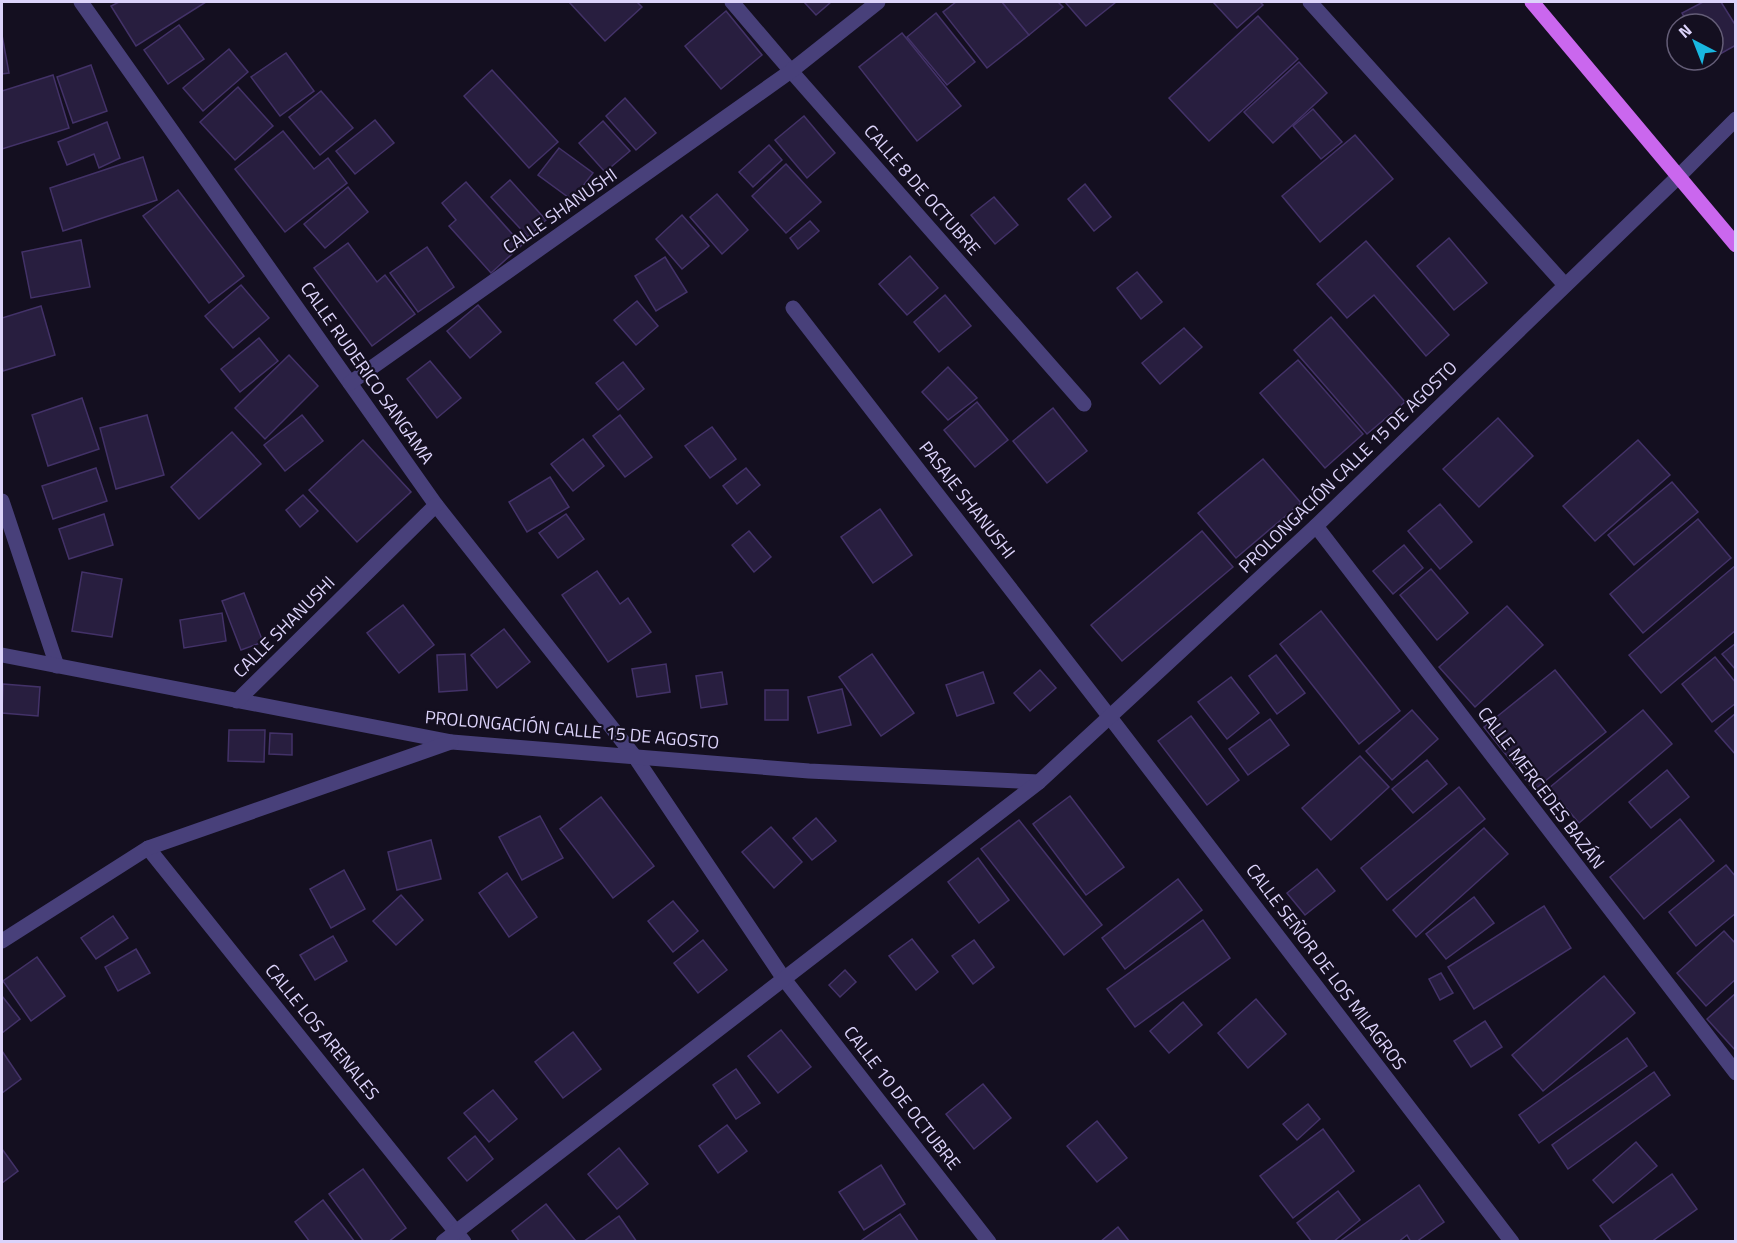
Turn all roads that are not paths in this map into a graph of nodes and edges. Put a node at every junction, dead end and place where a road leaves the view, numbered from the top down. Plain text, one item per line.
1 (81, 2) edge
2 (732, 2) edge
3 (878, 2) edge
4 (1310, 2) edge
5 (1532, 2) edge
6 (791, 71) junction
7 (1736, 119) edge
8 (1679, 176) junction
9 (1736, 245) edge
10 (1565, 285) junction
11 (794, 308) dead end
12 (351, 383) junction
13 (1084, 404) dead end
14 (2, 501) edge
15 (436, 505) junction
16 (1316, 526) junction
17 (2, 655) edge
18 (57, 666) junction
19 (237, 701) junction
20 (1109, 716) junction
21 (452, 742) junction
22 (635, 757) junction
23 (1039, 782) junction
24 (148, 848) junction
25 (2, 941) edge
26 (784, 979) junction
27 (1736, 1073) edge
28 (460, 1236) edge
29 (443, 1242) edge
30 (989, 1242) edge
31 (1512, 1242) edge

1 - 12 street, CALLE RUDERICO SANGAMA
2 - 6 street, CALLE 8 DE OCTUBRE
3 - 6 street, CALLE SHANUSHI
4 - 10 street
5 - 8 main road
6 - 12 street, CALLE SHANUSHI
6 - 13 street, CALLE 8 DE OCTUBRE
7 - 8 street, PROLONGACIÓN CALLE 15 DE AGOSTO
8 - 9 main road
8 - 10 street, PROLONGACIÓN CALLE 15 DE AGOSTO
10 - 16 street, PROLONGACIÓN CALLE 15 DE AGOSTO
11 - 20 street, PASAJE SHANUSHI
12 - 15 street, CALLE RUDERICO SANGAMA
14 - 18 street
15 - 19 street, CALLE SHANUSHI
15 - 22 street, CALLE RUDERICO SANGAMA
16 - 20 street, PROLONGACIÓN CALLE 15 DE AGOSTO
16 - 27 street, CALLE MERCEDES BAZÁN
17 - 18 street, PROLONGACIÓN CALLE 15 DE AGOSTO
18 - 19 street, PROLONGACIÓN CALLE 15 DE AGOSTO
19 - 21 street, PROLONGACIÓN CALLE 15 DE AGOSTO
20 - 23 street, PROLONGACIÓN CALLE 15 DE AGOSTO
20 - 31 street, CALLE SEÑOR DE LOS MILAGROS
21 - 22 street, PROLONGACIÓN CALLE 15 DE AGOSTO
21 - 24 street
22 - 23 street, PROLONGACIÓN CALLE 15 DE AGOSTO
22 - 26 street, CALLE 10 DE OCTUBRE
23 - 26 street, PROLONGACIÓN CALLE 15 DE AGOSTO
24 - 25 street
24 - 28 street, CALLE LOS ARENALES
26 - 28 street, PROLONGACIÓN CALLE 15 DE AGOSTO
26 - 30 street, CALLE 10 DE OCTUBRE
28 - 29 street, PROLONGACIÓN CALLE 15 DE AGOSTO

